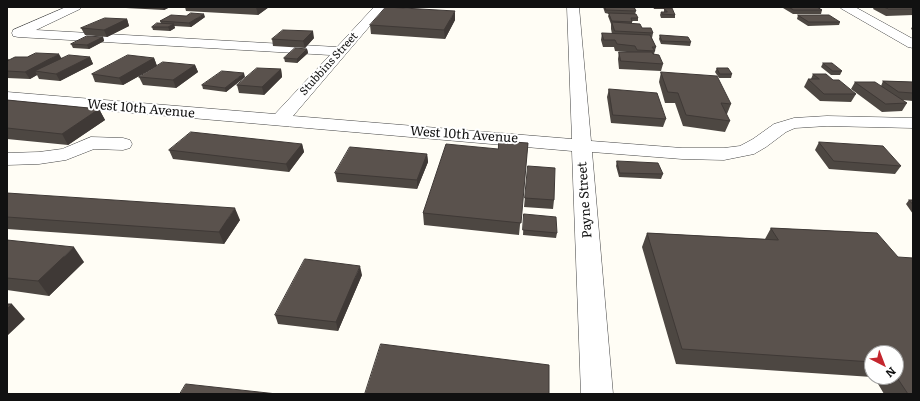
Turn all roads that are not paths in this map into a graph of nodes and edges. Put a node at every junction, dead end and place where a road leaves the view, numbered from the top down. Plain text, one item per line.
1 (76, 7) edge
2 (380, 7) edge
3 (573, 7) edge
4 (846, 7) edge
5 (12, 36) edge
6 (913, 44) edge
7 (341, 51) junction
8 (7, 97) edge
9 (279, 121) junction
10 (913, 123) edge
11 (123, 144) dead end
12 (582, 145) junction
13 (7, 159) edge
14 (597, 394) edge

1 - 5 street
2 - 7 street, Stubbins Street
3 - 12 street, Payne Street
4 - 6 street
5 - 7 street
7 - 9 street, Stubbins Street
8 - 9 street, West 10th Avenue
9 - 12 street, West 10th Avenue
10 - 12 street, West 10th Avenue
11 - 13 street
12 - 14 street, Payne Street

